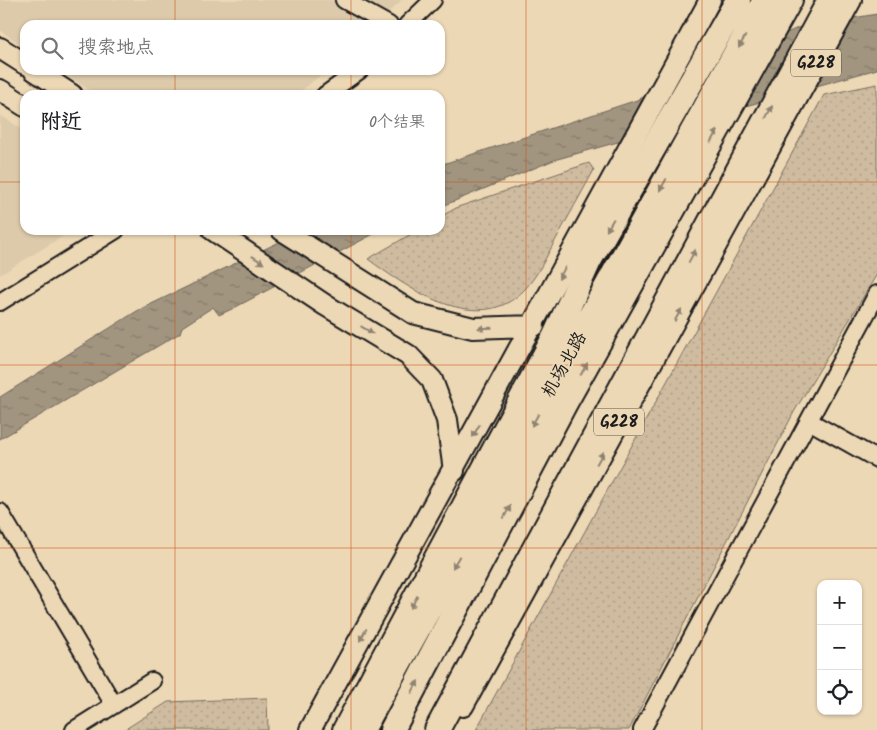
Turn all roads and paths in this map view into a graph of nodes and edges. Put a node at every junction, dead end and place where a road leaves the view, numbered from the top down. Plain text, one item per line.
1 (433, 0) edge
2 (710, 0) edge
3 (738, 0) edge
4 (765, 0) edge
5 (790, 0) edge
6 (351, 2) edge
7 (842, 4) edge
8 (381, 20) edge
9 (412, 20) edge
10 (0, 48) edge
11 (20, 61) edge
12 (42, 75) edge
13 (353, 75) edge
14 (0, 90) edge
15 (64, 90) edge
16 (332, 90) edge
17 (20, 103) edge
18 (108, 235) edge
19 (221, 235) edge
20 (290, 235) edge
21 (877, 294) edge
22 (0, 302) edge
23 (534, 326) junction
24 (808, 422) junction
25 (877, 459) edge
26 (454, 471) junction
27 (0, 512) edge
28 (152, 682) dead end
29 (114, 705) junction
30 (74, 730) edge
31 (310, 730) edge
32 (345, 730) edge
33 (362, 730) edge
34 (392, 730) edge
35 (437, 730) edge
36 (449, 730) edge
37 (642, 730) edge

1 - 9 street
2 -> 23 main road
3 -> 32 highway
4 -> 33 highway, 机场北路
34 -> 5 highway, 机场北路
6 - 8 street
35 -> 7 highway
36 -> 7 main road, G228
10 - 11 main road
12 - 15 main road
13 - 16 street
14 - 17 main road
18 - 22 street
19 -> 26 main road
23 -> 20 main road
21 - 24 street
23 -> 26 main road
24 - 25 street
24 - 37 street
26 -> 31 main road
27 - 29 street
28 - 29 street
29 - 30 street

